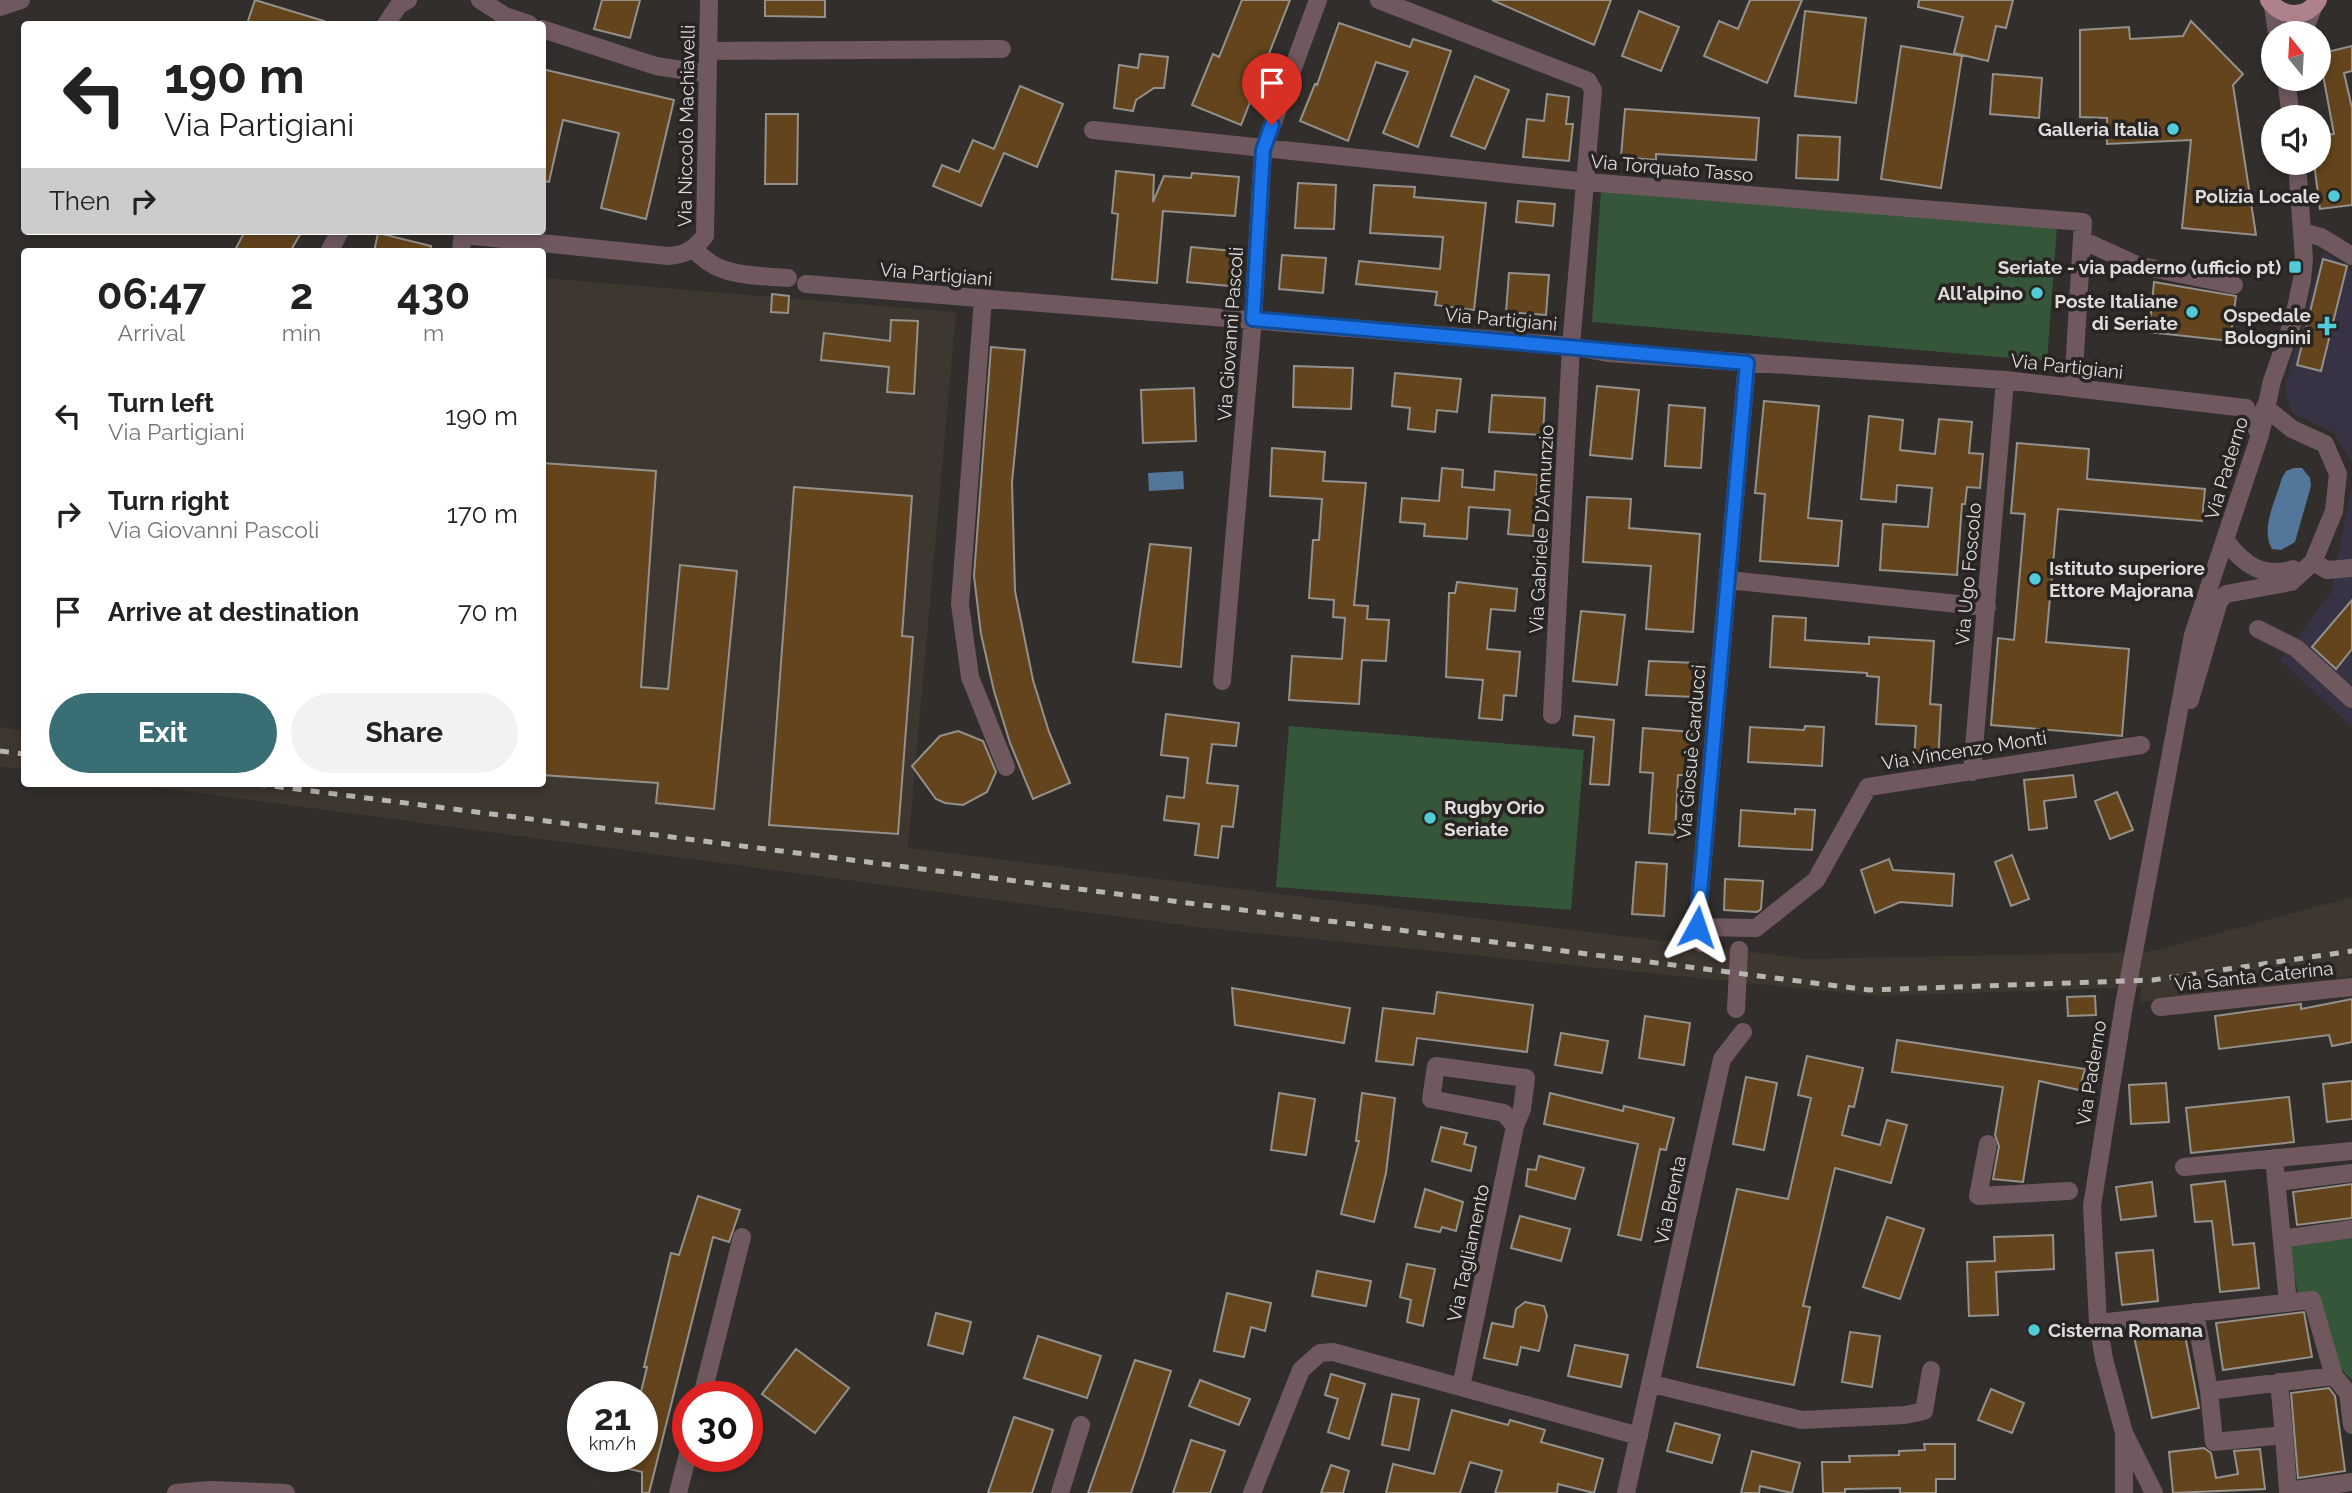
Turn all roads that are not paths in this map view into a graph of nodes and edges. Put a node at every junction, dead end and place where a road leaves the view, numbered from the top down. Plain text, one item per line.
1 (21, 0) edge
2 (408, 0) edge
3 (480, 0) edge
4 (709, 0) edge
5 (1318, 0) edge
6 (1379, 0) edge
7 (2271, 3) edge
8 (2316, 4) edge
9 (0, 8) edge
10 (504, 20) edge
11 (388, 21) edge
12 (2275, 21) edge
13 (2308, 21) edge
14 (546, 30) edge
15 (1002, 50) dead end
16 (708, 51) junction
17 (708, 74) junction
18 (1093, 130) dead end
19 (1263, 150) junction
20 (2298, 175) edge
21 (1587, 182) junction
22 (2302, 232) junction
23 (462, 240) edge
24 (2082, 240) junction
25 (694, 249) junction
26 (2352, 256) edge
27 (788, 278) dead end
28 (806, 284) dead end
29 (2234, 285) dead end
30 (983, 299) junction
31 (1253, 319) junction
32 (1572, 346) junction
33 (1747, 363) junction
34 (2005, 380) junction
35 (2074, 387) junction
36 (2265, 407) junction
37 (2260, 435) junction
38 (2226, 541) junction
39 (2311, 563) junction
40 (2246, 565) junction
41 (2352, 568) edge
42 (1728, 580) junction
43 (2249, 589) junction
44 (1987, 607) junction
45 (2258, 629) dead end
46 (1223, 681) dead end
47 (2352, 699) edge
48 (1552, 715) dead end
49 (2177, 720) junction
50 (2141, 745) dead end
51 (1006, 767) dead end
52 (1972, 772) junction
53 (1699, 935) joint
54 (1739, 950) dead end
55 (2352, 987) edge
56 (2160, 1007) dead end
57 (1735, 1009) dead end
58 (1742, 1032) dead end
59 (1515, 1126) junction
60 (1988, 1144) dead end
61 (2352, 1151) edge
62 (2274, 1158) junction
63 (2184, 1167) dead end
64 (2352, 1173) edge
65 (2277, 1182) junction
66 (2069, 1191) dead end
67 (2352, 1229) edge
68 (742, 1237) dead end
69 (2282, 1239) junction
70 (2288, 1303) junction
71 (2195, 1312) junction
72 (2098, 1323) junction
73 (1931, 1370) dead end
74 (2334, 1376) junction
75 (706, 1381) edge
76 (2279, 1382) junction
77 (1652, 1384) junction
78 (1461, 1387) junction
79 (2209, 1391) junction
80 (2350, 1394) edge
81 (1081, 1425) dead end
82 (2352, 1425) edge
83 (2124, 1433) junction
84 (2284, 1435) junction
85 (1639, 1436) junction
86 (683, 1472) edge
87 (2352, 1482) edge
88 (176, 1493) edge
89 (286, 1493) edge
90 (678, 1493) edge
91 (1060, 1493) edge
92 (1252, 1493) edge
93 (1626, 1493) edge
94 (2124, 1493) edge
95 (2154, 1493) edge

1 - 9 street
2 - 11 street
3 - 10 street
4 - 16 street, Via Niccolò Machiavelli
5 - 19 street, Via Giovanni Pascoli
6 - 21 street, Via Gabriele D'Annunzio
7 - 8 main road
7 - 12 street
8 - 13 street
14 - 17 street
15 - 16 street
16 - 17 street, Via Niccolò Machiavelli
17 - 25 street, Via Niccolò Machiavelli
18 - 19 street, Via Torquato Tasso
19 - 21 street, Via Torquato Tasso
19 - 31 street, Via Giovanni Pascoli
20 - 22 street, Via Paderno
21 - 24 street, Via Torquato Tasso
21 - 32 street, Via Gabriele D'Annunzio
22 - 26 street
22 - 36 street, Via Paderno
23 - 25 street
24 - 29 street
24 - 35 street
25 - 27 street
28 - 30 street, Via Partigiani
30 - 31 street, Via Partigiani
30 - 51 street
31 - 32 street, Via Partigiani
31 - 46 street, Via Giovanni Pascoli
32 - 33 street, Via Partigiani
32 - 48 street, Via Gabriele D'Annunzio
33 - 34 street, Via Partigiani
33 - 42 street, Via Giosuè Carducci
34 - 35 street, Via Partigiani
34 - 44 street, Via Ugo Foscolo
35 - 37 street, Via Partigiani
36 - 37 street, Via Paderno
36 - 39 street, Via Paderno
37 - 38 street, Via Paderno
38 - 40 street, Via Paderno
38 - 49 street, Via Paderno
39 - 40 street
39 - 41 street
39 - 43 street, Via Paderno
40 - 43 street
42 - 44 street
42 - 53 street, Via Giosuè Carducci
43 - 49 street, Via Paderno
44 - 52 street, Via Ugo Foscolo
45 - 47 street
49 - 72 street, Via Paderno
50 - 52 street, Via Vincenzo Monti
52 - 53 street, Via Vincenzo Monti
54 - 57 street
55 - 56 street, Via Santa Caterina
58 - 77 street, Via Brenta
59 - 59 street, Via Tagliamento
59 - 78 street, Via Tagliamento
60 - 66 street
61 - 62 street
62 - 63 street
62 - 65 street
64 - 65 street
65 - 69 street
67 - 69 street
68 - 75 street
69 - 70 street
70 - 71 street
70 - 74 street
71 - 72 street
71 - 79 street
72 - 83 street, Via Paderno
73 - 77 street
74 - 76 street
74 - 80 street
76 - 79 street
76 - 84 street
77 - 85 street, Via Brenta
78 - 85 street
78 - 92 street
79 - 84 street
80 - 82 street
81 - 91 street
83 - 94 street, Via Paderno
83 - 95 street, Via Paderno
84 - 87 street
85 - 93 street, Via Brenta
86 - 90 street
88 - 89 street

